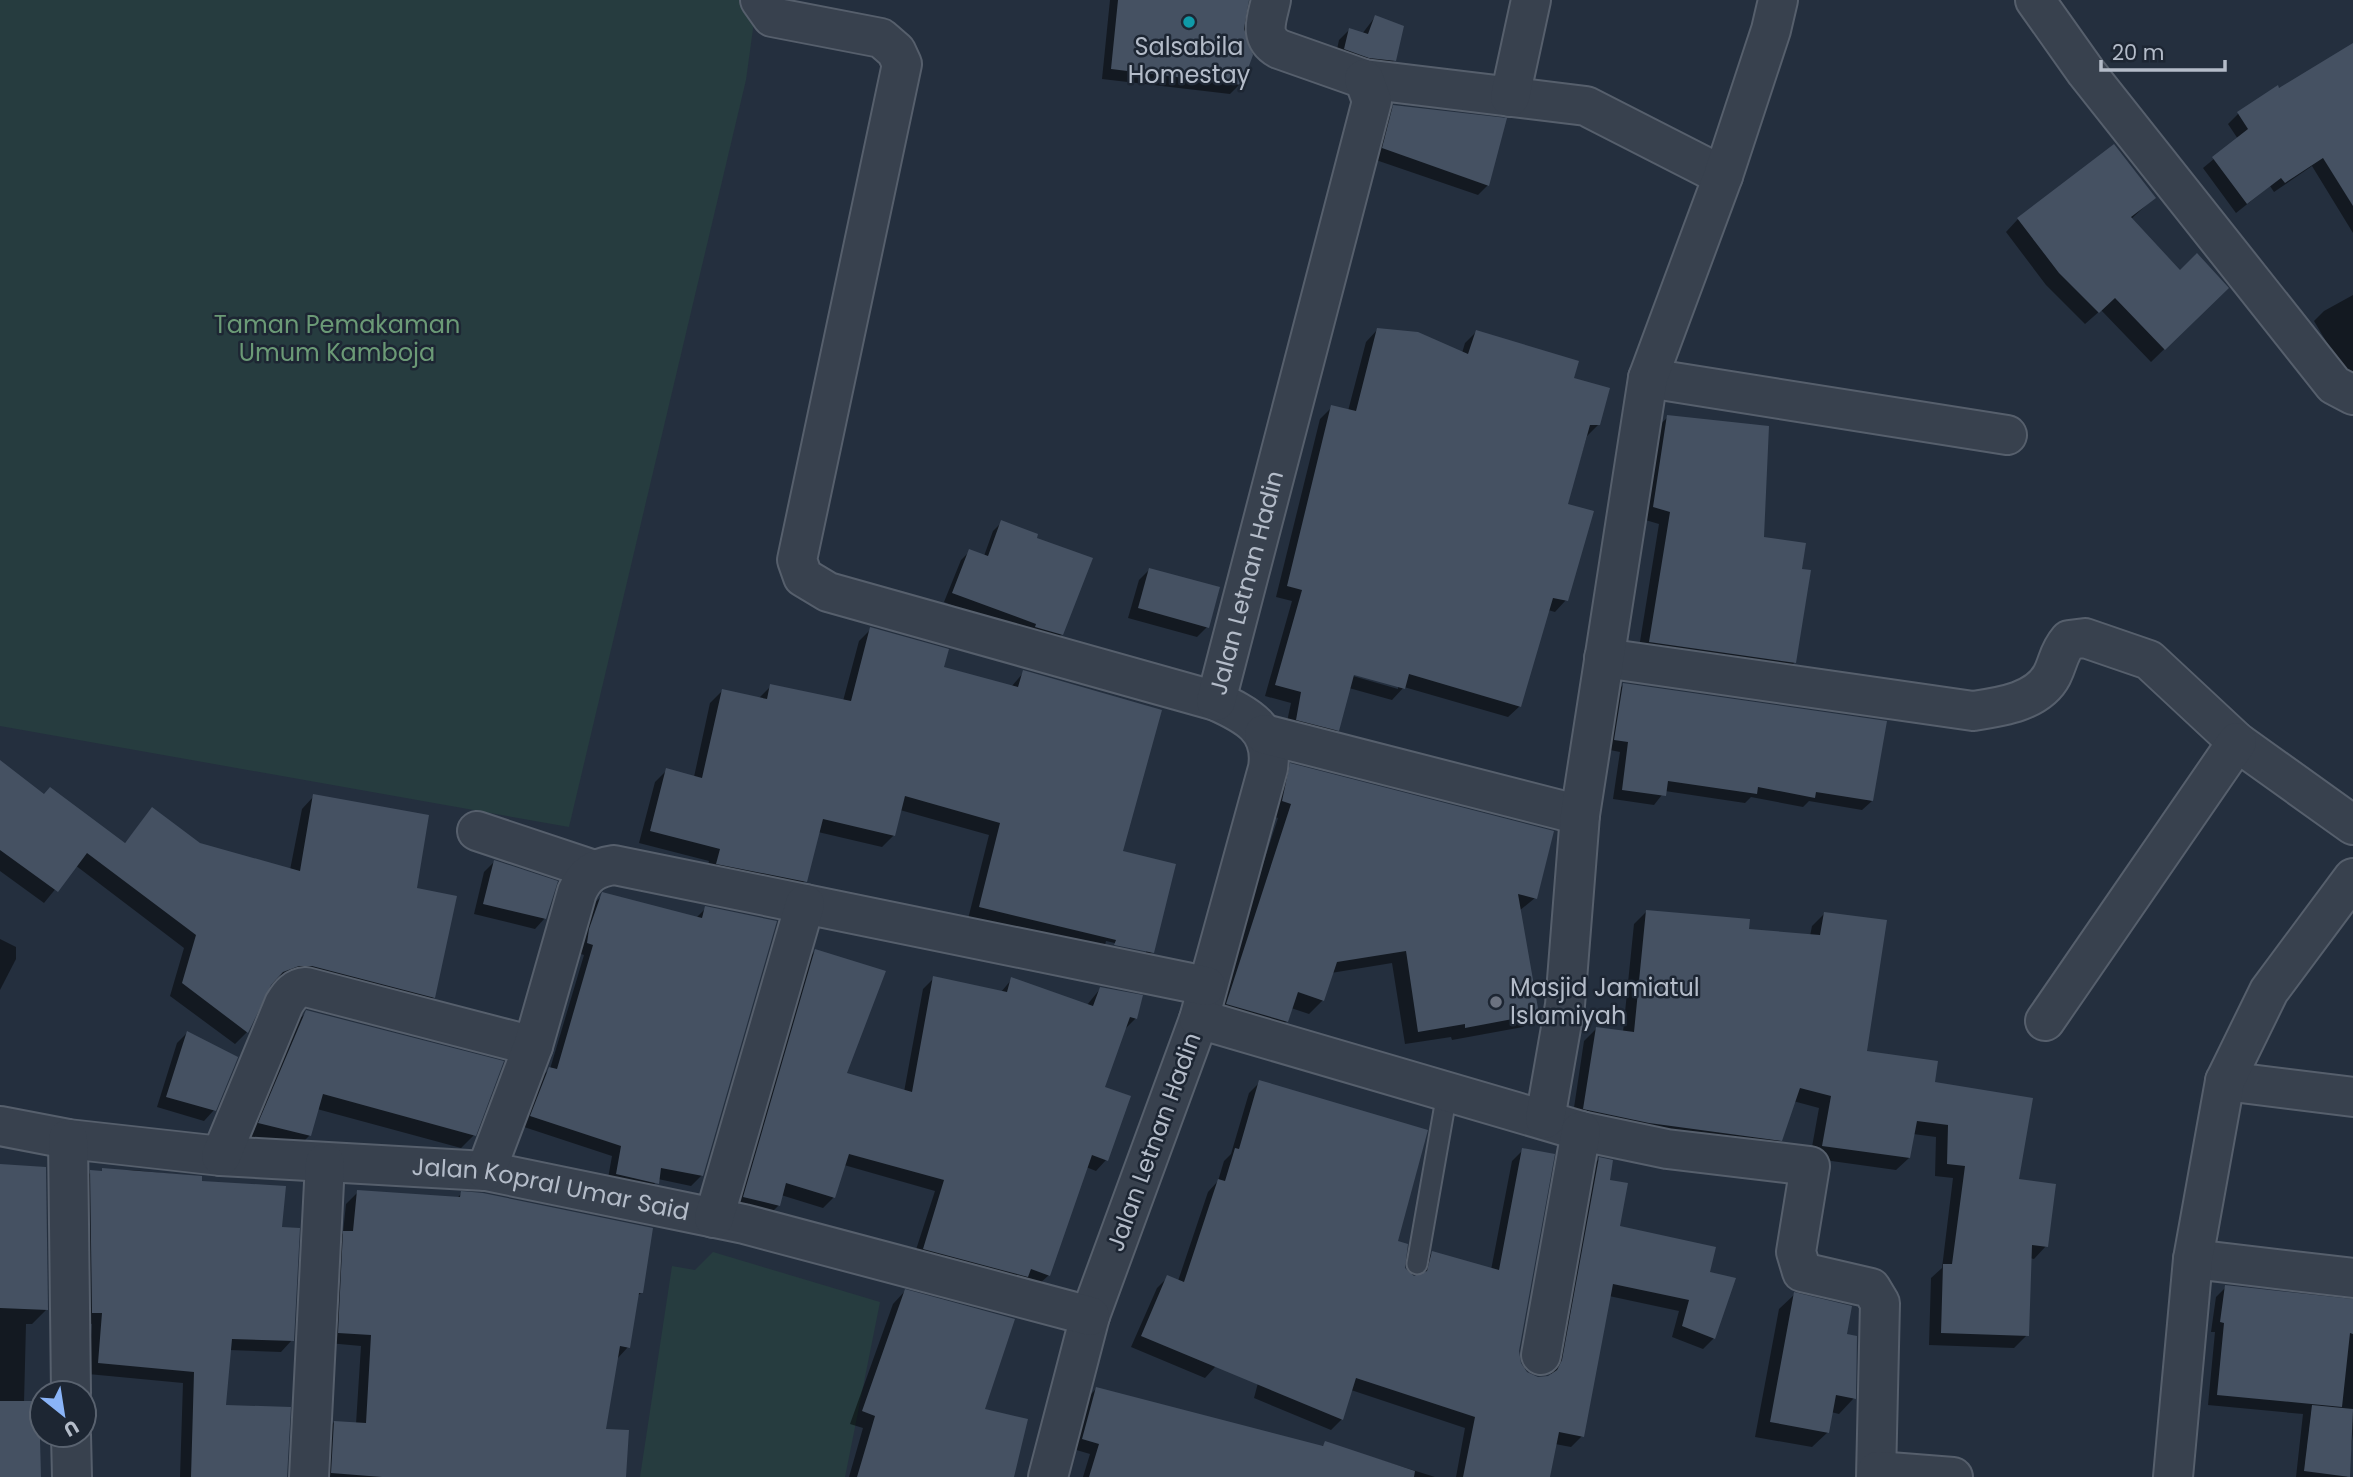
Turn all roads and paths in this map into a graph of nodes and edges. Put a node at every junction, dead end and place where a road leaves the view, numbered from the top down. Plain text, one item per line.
1 (760, 0) edge
2 (1271, 0) edge
3 (1531, 0) edge
4 (1778, 0) edge
5 (2035, 0) edge
6 (1364, 79) junction
7 (1510, 97) junction
8 (1723, 176) junction
9 (1648, 378) junction
10 (2353, 395) edge
11 (2007, 435) dead end
12 (1604, 658) junction
13 (1216, 701) junction
14 (1264, 734) junction
15 (2237, 742) junction
16 (1580, 815) junction
17 (2353, 825) edge
18 (477, 831) dead end
19 (594, 870) junction
20 (2353, 878) edge
21 (805, 904) junction
22 (1202, 1003) junction
23 (2045, 1021) dead end
24 (533, 1046) junction
25 (2225, 1081) junction
26 (1447, 1093) junction
27 (2353, 1097) edge
28 (1545, 1119) junction
29 (0, 1126) edge
30 (1581, 1131) junction
31 (68, 1139) junction
32 (220, 1156) junction
33 (325, 1163) junction
34 (486, 1171) junction
35 (713, 1218) junction
36 (2193, 1259) junction
37 (1417, 1264) dead end
38 (2353, 1278) edge
39 (1090, 1317) junction
40 (1541, 1355) dead end
41 (71, 1379) edge
42 (71, 1449) edge
43 (1876, 1474) edge
44 (72, 1477) edge
45 (309, 1477) edge
46 (1048, 1477) edge
47 (1952, 1477) edge
48 (2174, 1477) edge

1 - 13 street
2 - 6 street
3 - 7 street
4 - 8 street
5 - 10 street
6 - 7 street
6 - 13 street, Jalan Letnan Hadin
7 - 8 street
8 - 9 street
9 - 11 street
9 - 12 street
12 - 15 street
12 - 16 street
13 - 14 street, Jalan Letnan Hadin
14 - 16 street
14 - 22 street, Jalan Letnan Hadin
15 - 17 street
15 - 23 street
16 - 28 street
18 - 19 street
19 - 21 street
19 - 24 street
20 - 25 street
21 - 22 street
21 - 35 street
22 - 26 street
22 - 39 street, Jalan Letnan Hadin
24 - 32 street
24 - 34 street
25 - 27 street
25 - 36 street
26 - 28 street
26 - 37 lane
28 - 30 street
29 - 31 street, Jalan Kopral Umar Said
30 - 40 street
30 - 43 street
31 - 32 street, Jalan Kopral Umar Said
31 - 41 street
32 - 33 street, Jalan Kopral Umar Said
33 - 34 street, Jalan Kopral Umar Said
33 - 45 street
34 - 35 street, Jalan Kopral Umar Said
35 - 39 street, Jalan Kopral Umar Said
36 - 38 street
36 - 48 street
39 - 46 street, Jalan Letnan Hadin
42 - 44 street
43 - 47 street

